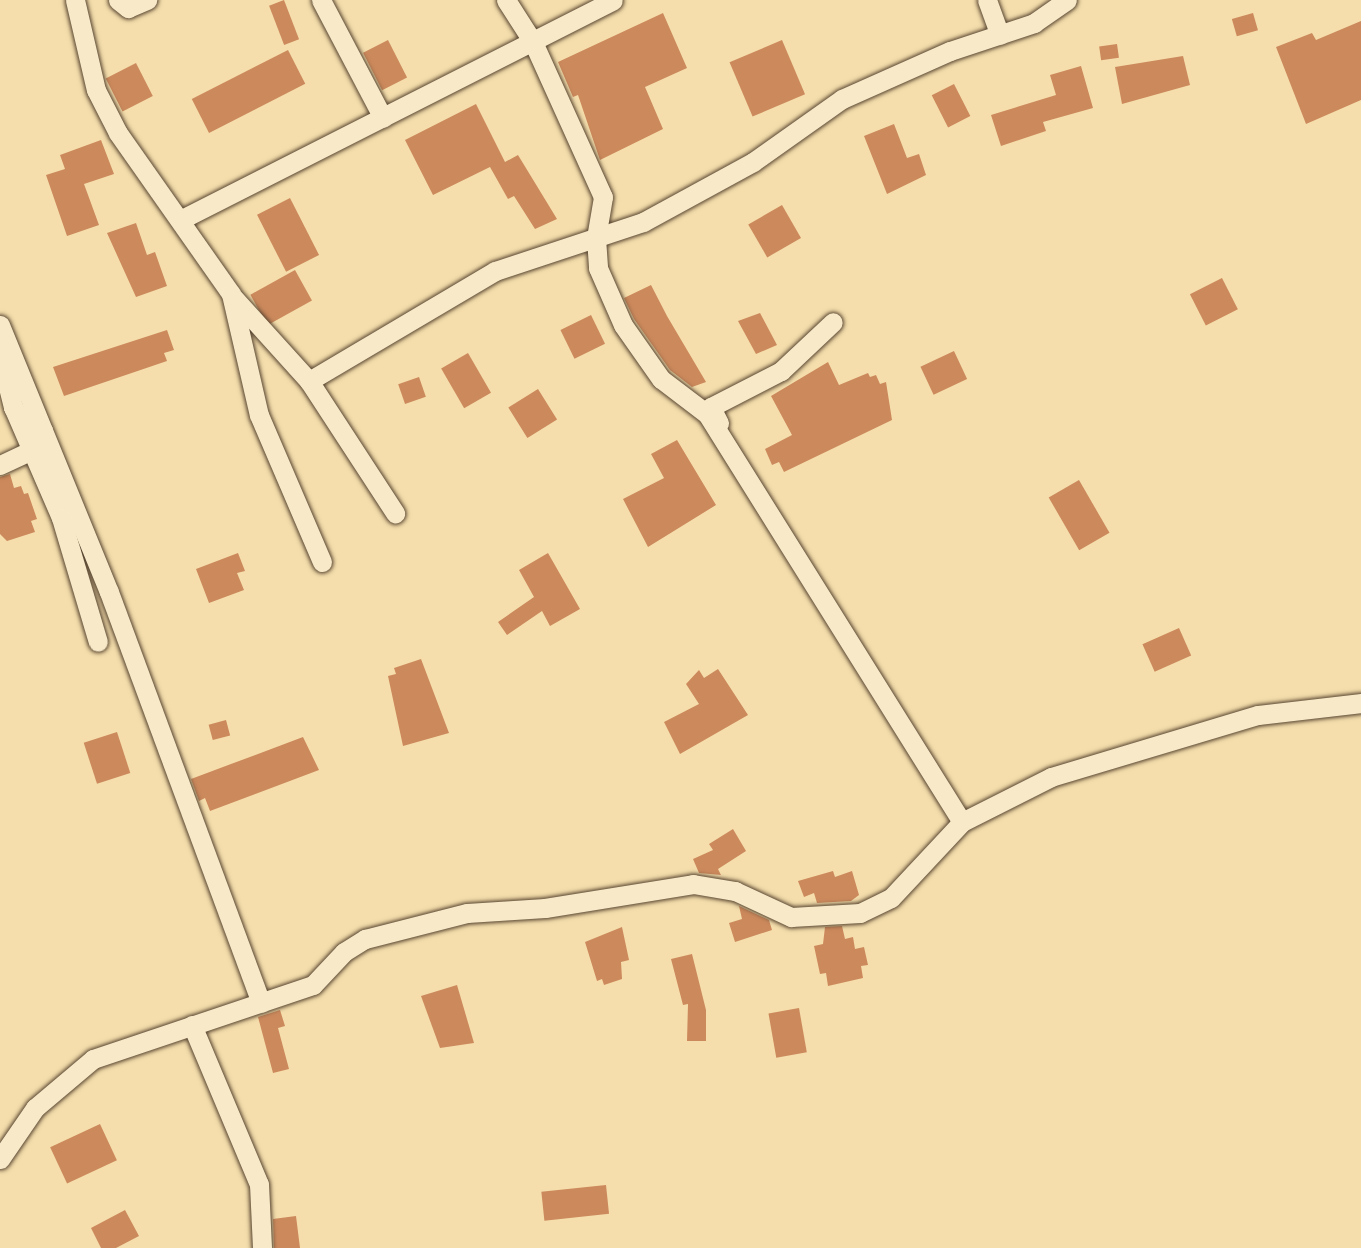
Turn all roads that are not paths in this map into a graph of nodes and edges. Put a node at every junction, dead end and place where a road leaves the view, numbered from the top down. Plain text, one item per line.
1 (75, 0) edge
2 (118, 0) edge
3 (147, 0) edge
4 (321, 0) edge
5 (506, 0) edge
6 (613, 0) edge
7 (987, 0) edge
8 (1067, 0) edge
9 (1000, 35) junction
10 (533, 42) junction
11 (383, 118) junction
12 (182, 219) junction
13 (596, 238) junction
14 (231, 294) junction
15 (833, 322) dead end
16 (0, 325) edge
17 (0, 355) edge
18 (309, 381) junction
19 (13, 407) junction
20 (43, 430) junction
21 (35, 449) junction
22 (0, 465) edge
23 (751, 483) junction
24 (395, 513) dead end
25 (321, 562) dead end
26 (98, 642) dead end
27 (1361, 703) edge
28 (962, 822) junction
29 (261, 1003) junction
30 (192, 1026) junction
31 (0, 1159) edge
32 (262, 1248) edge

1 - 12 street
2 - 3 street
4 - 11 street
5 - 10 street
6 - 10 street
7 - 9 street
8 - 9 street
9 - 13 street
10 - 11 street
10 - 13 street
11 - 12 street
12 - 14 street
13 - 18 street
13 - 23 street
14 - 18 street
14 - 25 street
15 - 23 street
16 - 20 street
17 - 19 street
18 - 24 street
19 - 20 street
19 - 21 street
20 - 29 street
21 - 22 street
21 - 26 street
23 - 28 street
27 - 28 street
28 - 29 street
29 - 30 street
30 - 31 street
30 - 32 street

